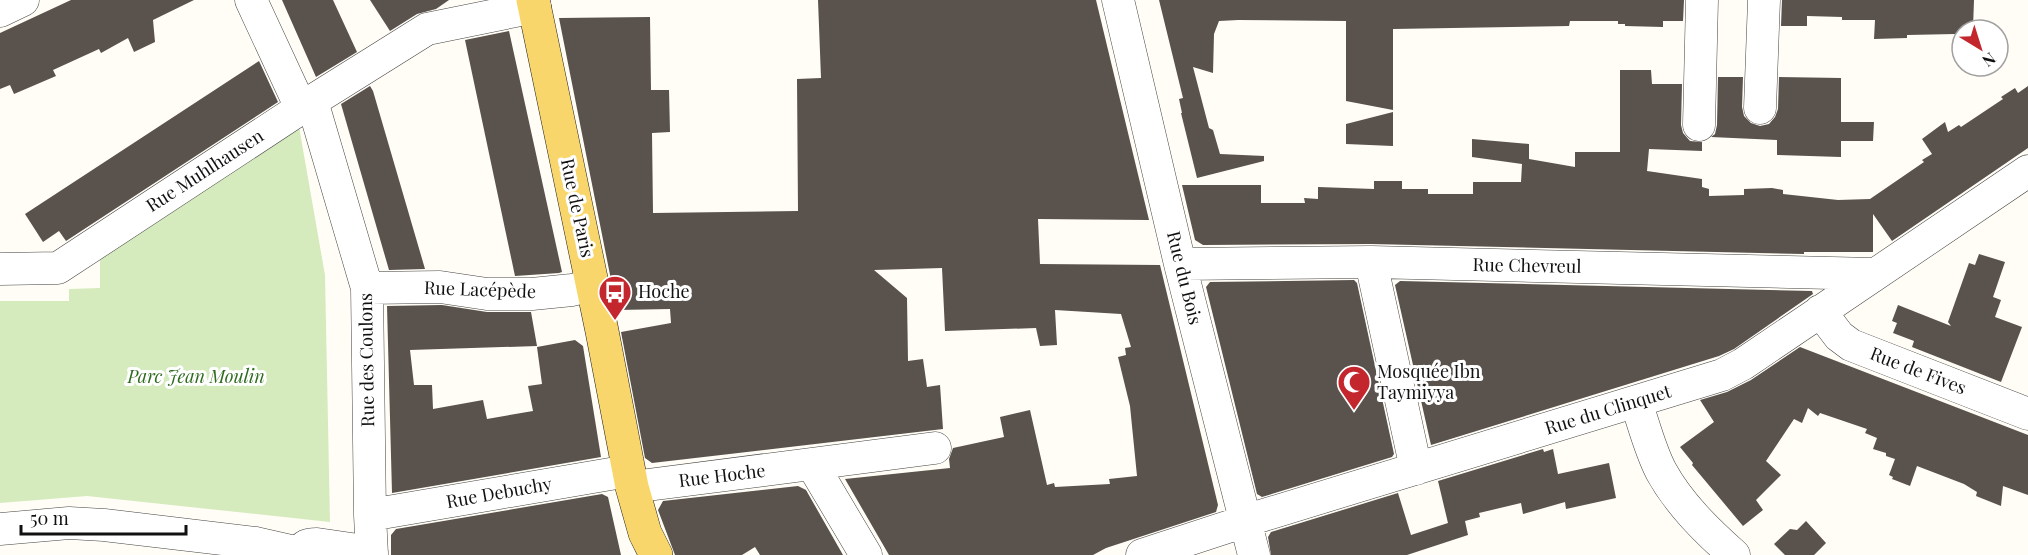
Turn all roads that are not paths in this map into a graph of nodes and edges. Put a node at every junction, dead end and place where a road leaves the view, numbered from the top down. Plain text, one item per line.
1 (23, 0) edge
2 (251, 0) edge
3 (1118, 0) edge
4 (1702, 0) edge
5 (1764, 0) edge
6 (534, 3) edge
7 (0, 11) edge
8 (306, 105) junction
9 (1760, 108) dead end
10 (1700, 125) dead end
11 (2028, 171) edge
12 (1371, 262) junction
13 (1180, 264) junction
14 (0, 269) edge
15 (1874, 274) junction
16 (593, 285) junction
17 (367, 288) junction
18 (1820, 311) junction
19 (1636, 402) junction
20 (2028, 414) edge
21 (935, 448) dead end
22 (812, 464) junction
23 (1416, 469) junction
24 (630, 479) junction
25 (370, 515) junction
26 (1244, 522) junction
27 (0, 529) edge
28 (305, 554) edge
29 (372, 554) edge
30 (656, 555) edge
31 (866, 555) edge
32 (1142, 555) edge
33 (1254, 555) edge
34 (1734, 555) edge

1 - 7 street
2 - 8 street
3 - 13 street, Rue du Bois
4 - 10 street
5 - 9 street
6 - 8 street, Rue Muhlhausen
6 - 16 main road, Rue de Paris
8 - 14 street, Rue Muhlhausen
8 - 17 street, Rue des Coulons
11 - 15 street, Rue du Clinquet
12 - 13 street, Rue Chevreul
12 - 15 street, Rue Chevreul
12 - 23 street
13 - 26 street, Rue du Bois
15 - 18 street, Rue du Clinquet
16 - 17 street, Rue Lacépède
16 - 24 main road, Rue de Paris
17 - 25 street, Rue des Coulons
18 - 19 street, Rue du Clinquet
18 - 20 street, Rue de Fives
19 - 23 street, Rue du Clinquet
19 - 34 street
21 - 22 street, Rue Hoche
22 - 24 street, Rue Hoche
22 - 31 street
23 - 26 street, Rue du Clinquet
24 - 25 street, Rue Debuchy
24 - 30 main road, Rue de Paris
25 - 29 street, Rue des Coulons
26 - 32 street, Rue du Clinquet
26 - 33 street, Rue du Bois
27 - 28 street
28 - 29 street

